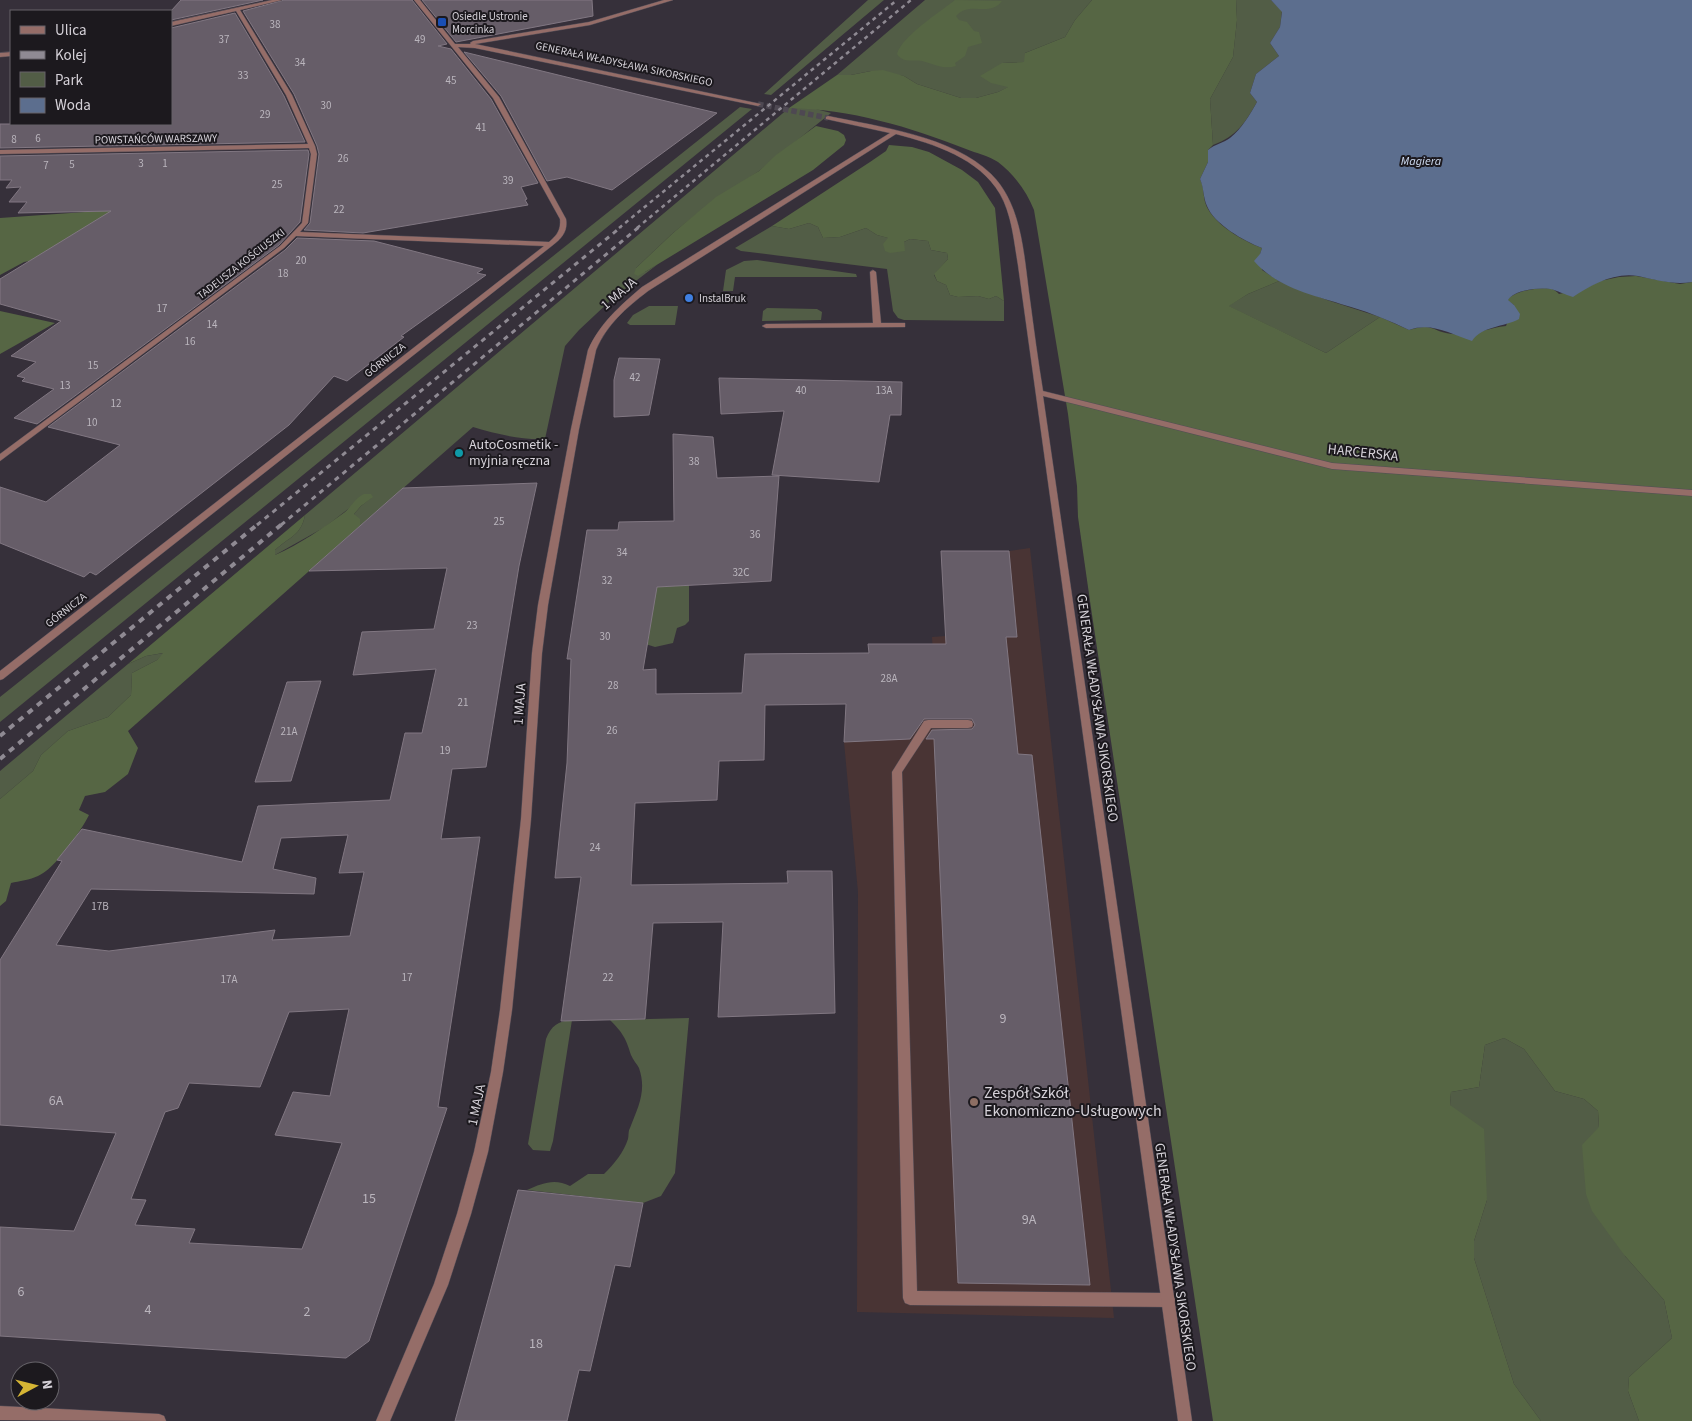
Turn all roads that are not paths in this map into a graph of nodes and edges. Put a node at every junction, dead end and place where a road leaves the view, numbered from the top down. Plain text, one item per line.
1 (279, 0) edge
2 (417, 0) edge
3 (670, 0) edge
4 (237, 9) junction
5 (172, 24) edge
6 (456, 45) junction
7 (758, 104) tunnel mouth
8 (828, 118) tunnel mouth
9 (894, 133) junction
10 (312, 146) junction
11 (0, 152) edge
12 (295, 234) junction
13 (551, 244) junction
14 (873, 272) dead end
15 (877, 324) junction
16 (902, 325) dead end
17 (766, 326) dead end
18 (1038, 392) junction
19 (0, 458) edge
20 (1692, 493) edge
21 (0, 676) edge
22 (968, 724) dead end
23 (1168, 1300) junction
24 (0, 1413) edge
25 (159, 1421) edge
26 (383, 1421) edge
27 (1185, 1421) edge

1 - 4 street
2 - 6 street, GÓRNICZA
3 - 6 street
4 - 5 street
4 - 10 street, TADEUSZA KOŚCIUSZKI
6 - 7 street, GENERAŁA WŁADYSŁAWA SIKORSKIEGO
6 - 13 street, GÓRNICZA
8 - 9 street, GENERAŁA WŁADYSŁAWA SIKORSKIEGO
9 - 18 street, GENERAŁA WŁADYSŁAWA SIKORSKIEGO
9 - 26 street, 1 MAJA
10 - 11 street, POWSTAŃCÓW WARSZAWY
10 - 12 street, TADEUSZA KOŚCIUSZKI
12 - 13 street
12 - 19 street, TADEUSZA KOŚCIUSZKI
13 - 21 street, GÓRNICZA
14 - 15 street
15 - 16 street
15 - 17 street
18 - 20 street, HARCERSKA
18 - 23 street, GENERAŁA WŁADYSŁAWA SIKORSKIEGO
22 - 23 street
23 - 27 street, GENERAŁA WŁADYSŁAWA SIKORSKIEGO
24 - 25 street

